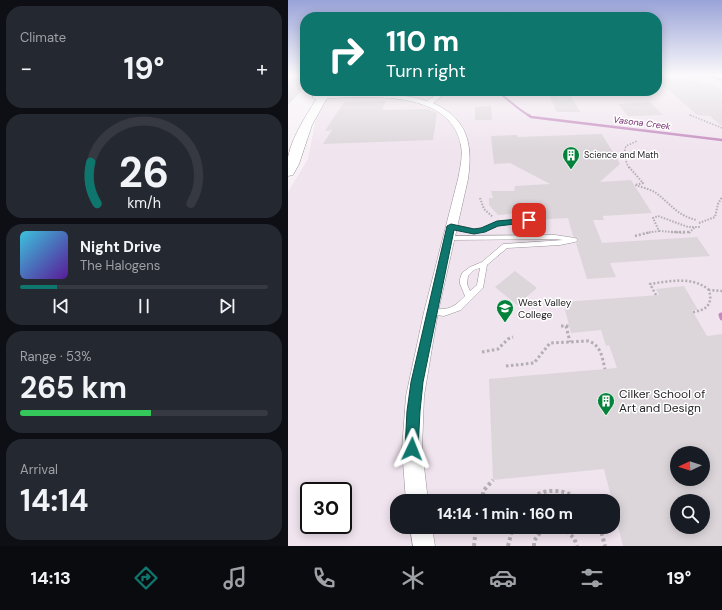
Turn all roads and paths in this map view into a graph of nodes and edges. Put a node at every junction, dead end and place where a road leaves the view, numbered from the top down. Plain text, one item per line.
1 (315, 100) edge
2 (318, 100) edge
3 (330, 100) edge
4 (415, 100) edge
5 (432, 100) edge
6 (429, 103) junction
7 (312, 115) junction
8 (689, 115) dead end
9 (722, 128) edge
10 (301, 136) junction
11 (637, 140) dead end
12 (288, 172) edge
13 (722, 197) edge
14 (480, 198) dead end
15 (529, 220) dead end
16 (697, 220) dead end
17 (500, 223) junction
18 (699, 223) dead end
19 (695, 227) junction
20 (701, 227) dead end
21 (659, 231) junction
22 (450, 232) junction
23 (635, 236) dead end
24 (484, 264) junction
25 (709, 290) junction
26 (722, 291) edge
27 (656, 295) dead end
28 (469, 296) junction
29 (431, 312) junction
30 (693, 312) dead end
31 (561, 326) dead end
32 (513, 337) dead end
33 (570, 342) junction
34 (482, 352) dead end
35 (506, 366) dead end
36 (605, 369) dead end
37 (493, 480) dead end
38 (416, 494) edge
39 (483, 494) edge
40 (536, 494) edge
41 (568, 494) edge
42 (422, 534) edge
43 (475, 534) edge
44 (511, 534) edge
45 (539, 534) edge
46 (570, 534) edge
47 (602, 534) edge
48 (424, 546) edge
49 (474, 546) edge
50 (508, 546) edge
51 (534, 546) edge
52 (577, 546) edge
53 (605, 546) edge

1 - 10 street
2 - 7 street
3 - 7 street
4 - 6 street
5 - 6 street
6 - 22 street
7 - 10 street
8 - 9 path
10 - 12 street
11 - 16 path
13 - 18 path
14 - 17 path
15 - 17 lane
17 - 22 lane
19 - 20 path
19 - 21 path
19 - 21 path
21 - 23 path
22 - 24 lane
22 - 29 street
24 - 28 lane
24 - 28 lane
25 - 26 path
25 - 27 path
25 - 30 path
28 - 29 lane
29 - 38 street
31 - 33 path
32 - 34 path
33 - 35 path
33 - 36 path
37 - 39 path
40 - 41 path
42 - 48 street
43 - 49 path
44 - 50 path
45 - 51 path
46 - 52 path
47 - 53 path

